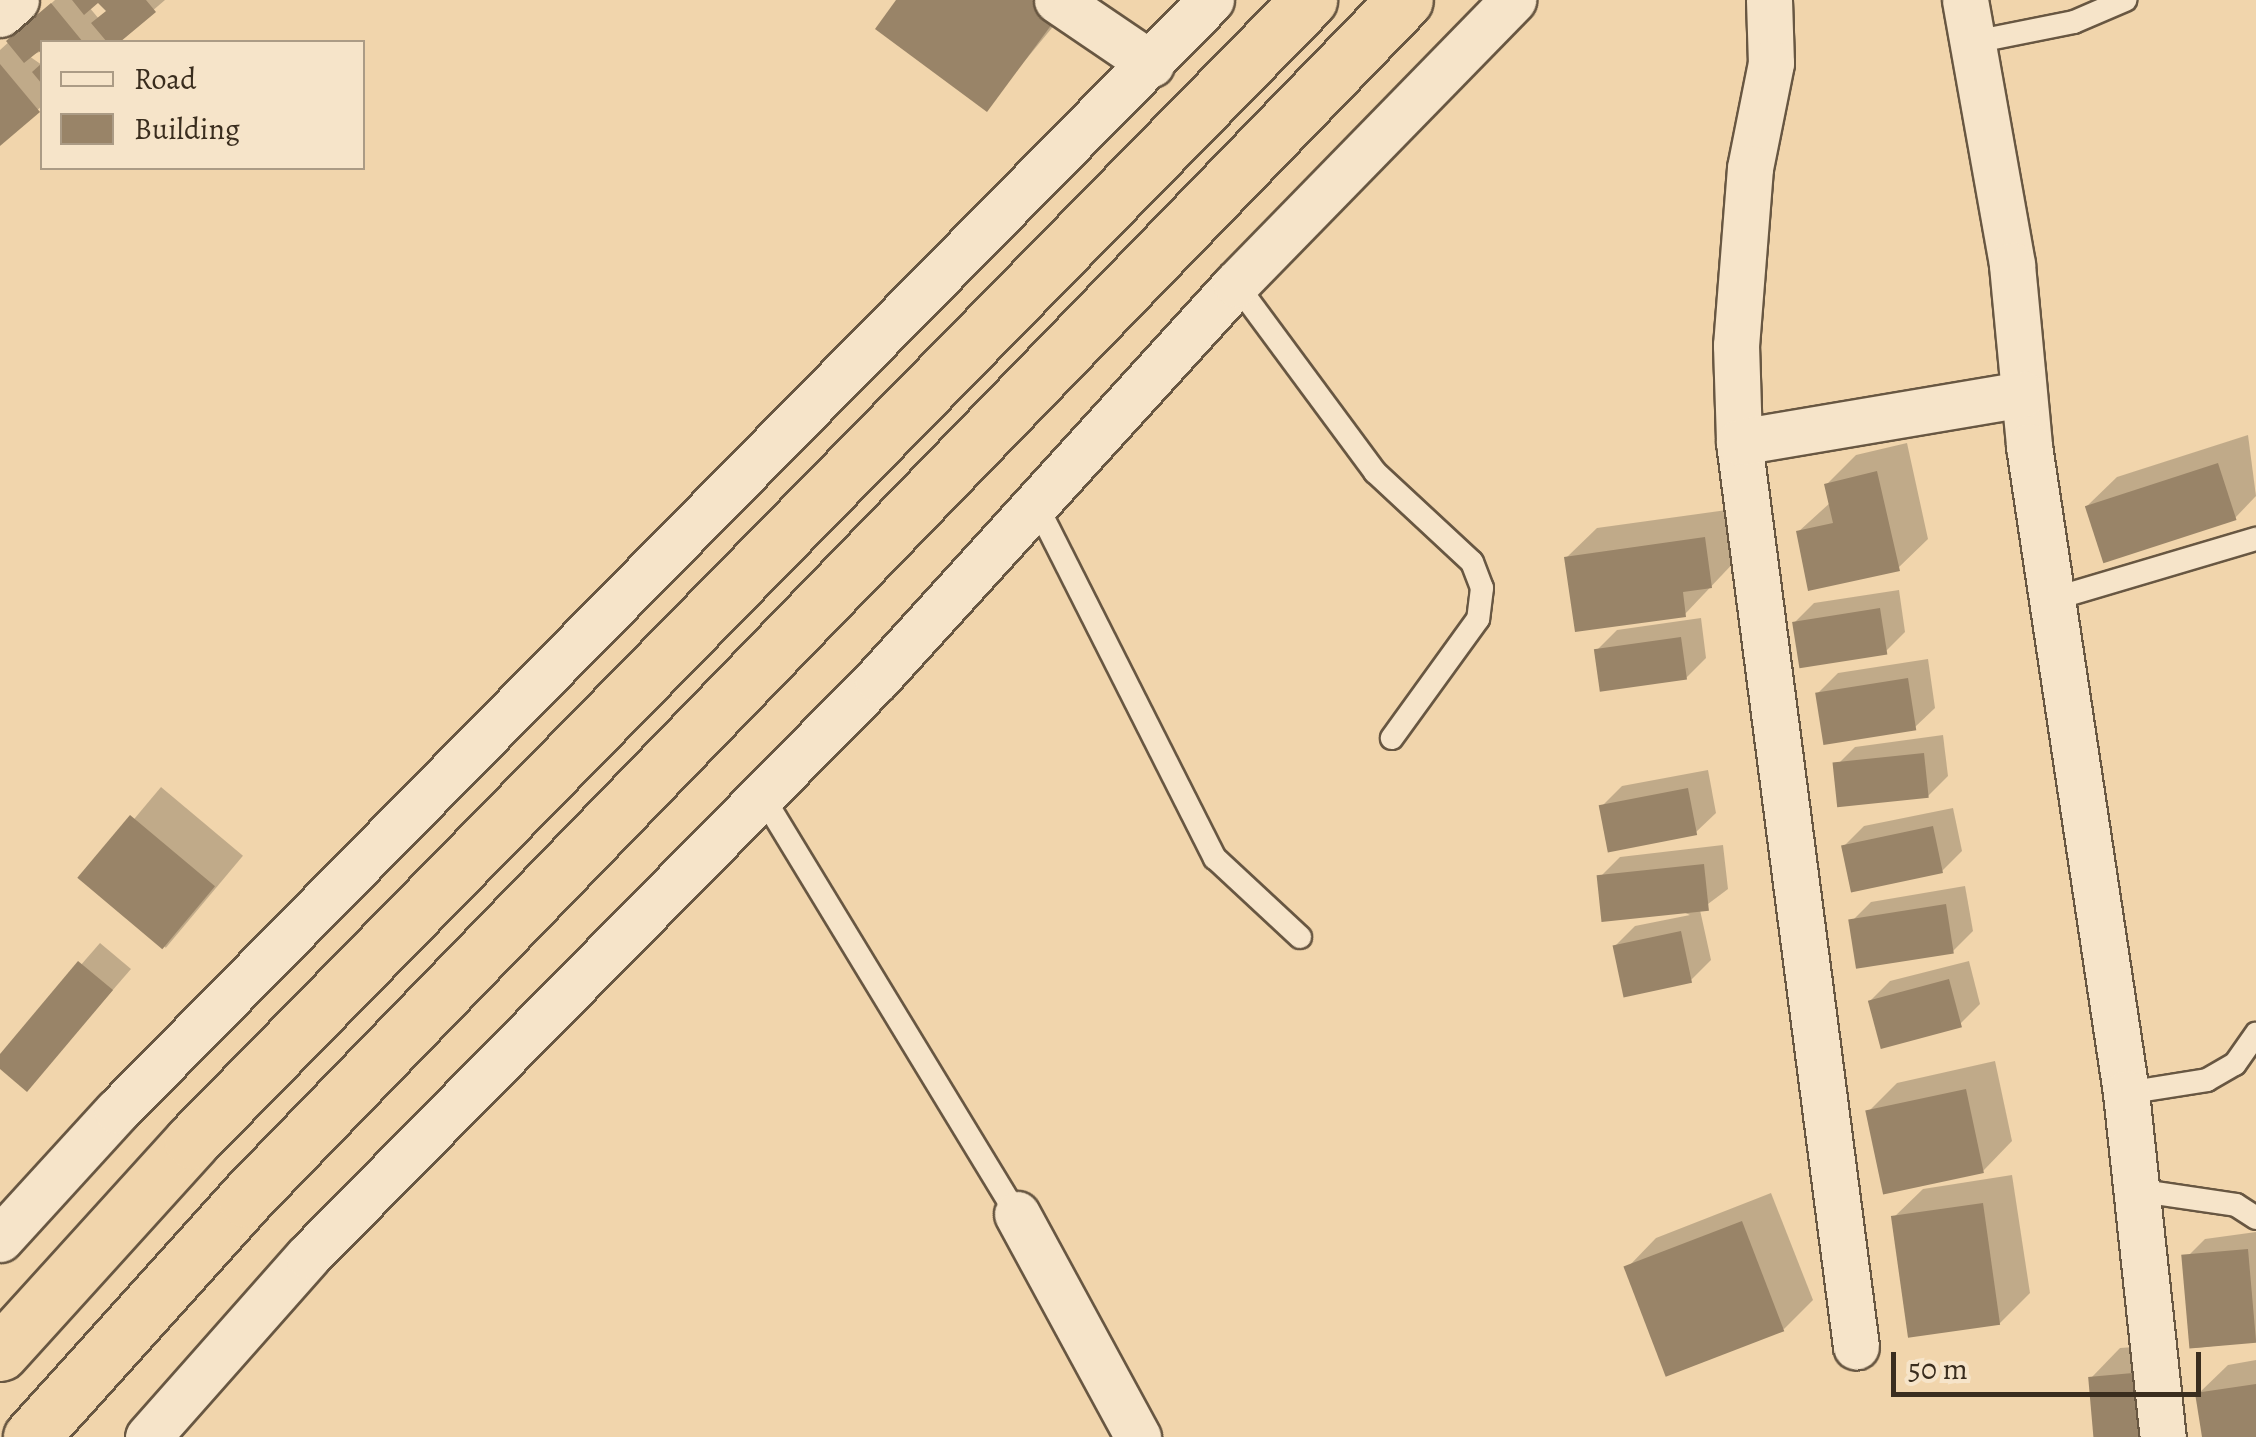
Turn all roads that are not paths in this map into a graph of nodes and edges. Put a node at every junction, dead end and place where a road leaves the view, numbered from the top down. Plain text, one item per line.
1 (16, 0) edge
2 (1057, 0) edge
3 (1211, 0) edge
4 (1308, 0) edge
5 (1406, 0) edge
6 (1513, 0) edge
7 (1769, 0) edge
8 (2125, 0) edge
9 (0, 14) edge
10 (1969, 21) edge
11 (1150, 64) junction
12 (1236, 284) junction
13 (2023, 394) junction
14 (1738, 442) junction
15 (1036, 504) junction
16 (2256, 539) edge
17 (2053, 599) junction
18 (1392, 738) dead end
19 (763, 796) junction
20 (1300, 937) dead end
21 (2256, 1034) edge
22 (2126, 1093) junction
23 (2135, 1190) junction
24 (1017, 1214) joint
25 (2256, 1218) edge
26 (0, 1239) edge
27 (1856, 1346) dead end
28 (0, 1353) edge
29 (31, 1437) edge
30 (148, 1437) edge
31 (1138, 1437) edge
32 (2163, 1437) edge

1 - 9 street
2 - 11 street
3 - 11 street
4 - 28 highway
5 - 29 highway
6 - 12 street
7 - 14 street
8 - 10 lane
10 - 13 street
11 - 26 street
12 - 15 street
12 - 18 lane
13 - 14 street
13 - 17 street
14 - 27 street
15 - 19 street
15 - 20 lane
16 - 17 lane
17 - 22 street
19 - 24 lane
19 - 30 street
21 - 22 lane
22 - 23 street
23 - 25 lane
23 - 32 street
24 - 31 street

